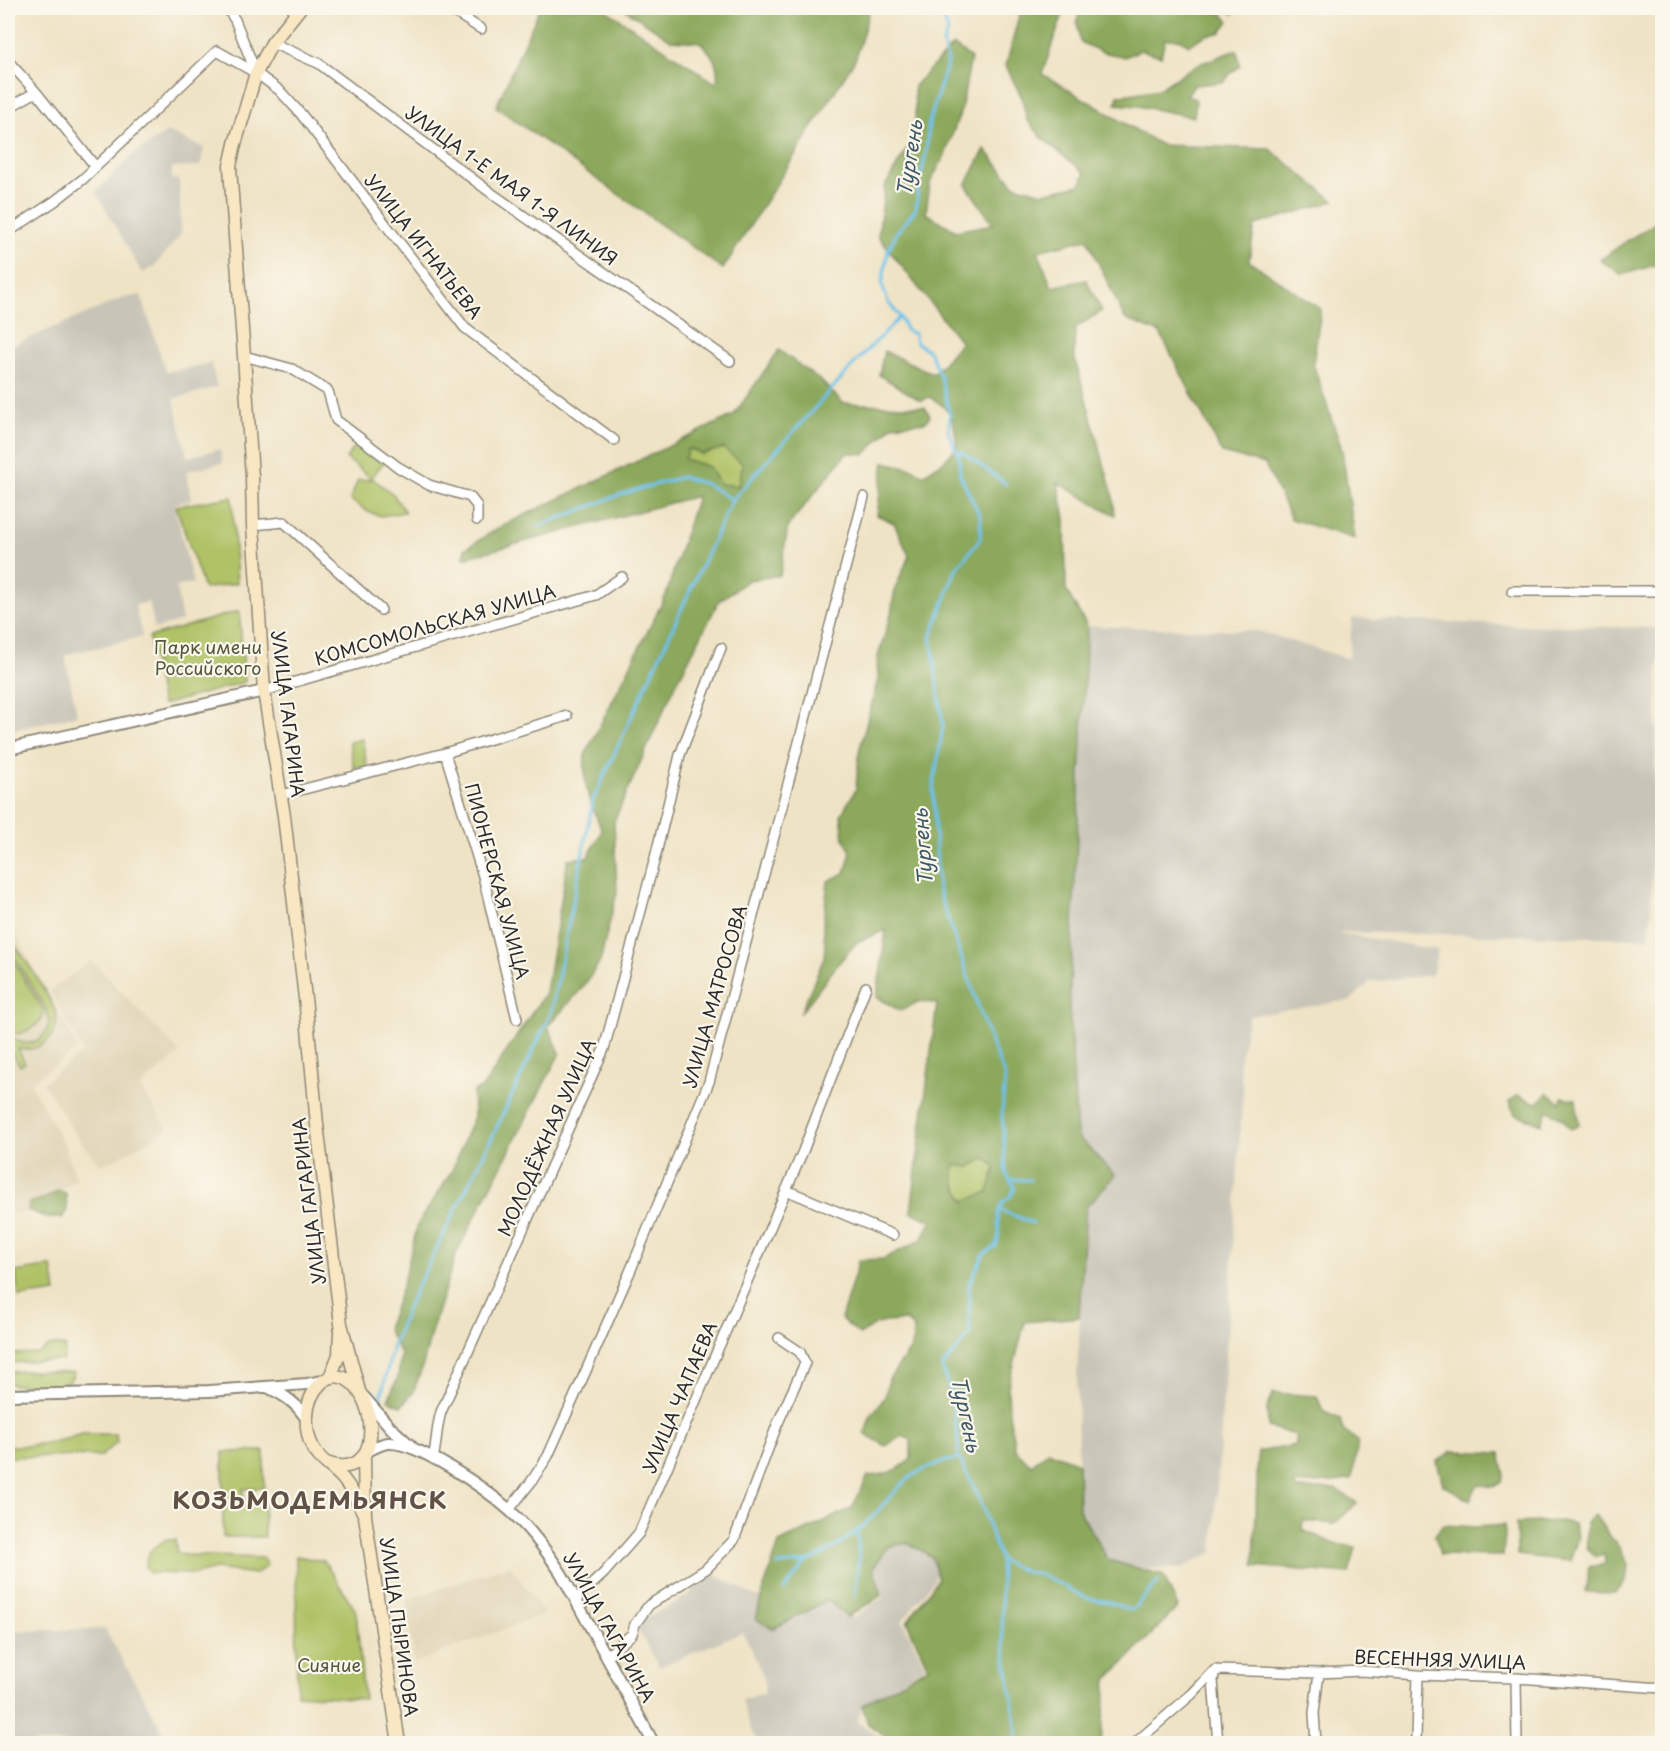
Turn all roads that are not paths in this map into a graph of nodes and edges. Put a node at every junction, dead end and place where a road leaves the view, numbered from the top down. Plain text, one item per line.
1 (227, 8) edge
2 (300, 8) edge
3 (448, 8) edge
4 (481, 29) dead end
5 (272, 43) junction
6 (8, 61) edge
7 (256, 73) junction
8 (36, 92) junction
9 (8, 108) edge
10 (95, 166) junction
11 (8, 232) edge
12 (244, 356) junction
13 (730, 361) dead end
14 (614, 440) dead end
15 (864, 497) dead end
16 (477, 520) dead end
17 (253, 525) junction
18 (622, 577) dead end
19 (1512, 591) dead end
20 (1662, 591) edge
21 (381, 610) dead end
22 (720, 648) dead end
23 (264, 691) junction
24 (567, 716) dead end
25 (8, 749) edge
26 (445, 753) junction
27 (281, 795) junction
28 (866, 987) dead end
29 (517, 1019) dead end
30 (786, 1190) junction
31 (893, 1235) dead end
32 (341, 1324) junction
33 (779, 1338) dead end
34 (326, 1379) junction
35 (267, 1387) junction
36 (361, 1393) junction
37 (8, 1395) edge
38 (307, 1419) junction
39 (413, 1449) junction
40 (365, 1454) junction
41 (433, 1459) junction
42 (326, 1463) junction
43 (509, 1510) junction
44 (365, 1516) junction
45 (576, 1599) junction
46 (607, 1656) junction
47 (1215, 1670) junction
48 (1319, 1673) junction
49 (1418, 1675) junction
50 (1516, 1677) junction
51 (1662, 1688) edge
52 (399, 1743) edge
53 (654, 1743) edge
54 (1134, 1743) edge
55 (1218, 1743) edge
56 (1316, 1743) edge
57 (1418, 1743) edge
58 (1517, 1743) edge

1 - 7 street
2 - 5 main road, УЛИЦА ГАГАРИНА
3 - 4 street
5 - 7 main road, УЛИЦА ГАГАРИНА
5 - 13 street, УЛИЦА 1-Е МАЯ 1-Я ЛИНИЯ
6 - 8 street
7 - 10 street, УЛИЦА ИГНАТЬЕВА
7 - 12 main road, УЛИЦА ГАГАРИНА
7 - 14 street, УЛИЦА ИГНАТЬЕВА
8 - 9 street
8 - 10 street
10 - 11 street
12 - 16 street
12 - 17 main road, УЛИЦА ГАГАРИНА
15 - 43 street, УЛИЦА МАТРОСОВА
17 - 21 street
17 - 23 main road, УЛИЦА ГАГАРИНА
18 - 23 street, КОМСОМОЛЬСКАЯ УЛИЦА
19 - 20 street
22 - 41 street, МОЛОДЁЖНАЯ УЛИЦА
23 - 25 street, КОМСОМОЛЬСКАЯ УЛИЦА
23 - 27 main road, УЛИЦА ГАГАРИНА
24 - 26 street
26 - 27 street
26 - 29 street, ПИОНЕРСКАЯ УЛИЦА
27 - 32 main road, УЛИЦА ГАГАРИНА
28 - 30 street, УЛИЦА ЧАПАЕВА
30 - 31 street
30 - 45 street, УЛИЦА ЧАПАЕВА
32 - 34 main road, УЛИЦА ГАГАРИНА
32 - 36 main road, УЛИЦА ГАГАРИНА
33 - 46 street
34 - 35 street
34 - 36 main road
34 - 38 main road
35 - 37 street
35 - 38 street
36 - 39 street, УЛИЦА ГАГАРИНА
36 - 40 main road
38 - 42 main road
39 - 40 street, УЛИЦА ГАГАРИНА
39 - 41 street, УЛИЦА ГАГАРИНА
40 - 42 main road
40 - 44 main road, УЛИЦА ПЫРИНОВА
41 - 43 street, УЛИЦА ГАГАРИНА
42 - 44 main road, УЛИЦА ПЫРИНОВА
43 - 45 street, УЛИЦА ГАГАРИНА
44 - 52 main road, УЛИЦА ПЫРИНОВА
45 - 46 street, УЛИЦА ГАГАРИНА
46 - 53 street, УЛИЦА ГАГАРИНА
47 - 48 street, ВЕСЕННЯЯ УЛИЦА
47 - 54 street
47 - 55 street
48 - 49 street, ВЕСЕННЯЯ УЛИЦА
48 - 56 street
49 - 50 street, ВЕСЕННЯЯ УЛИЦА
49 - 57 street
50 - 51 street, ВЕСЕННЯЯ УЛИЦА
50 - 58 street

